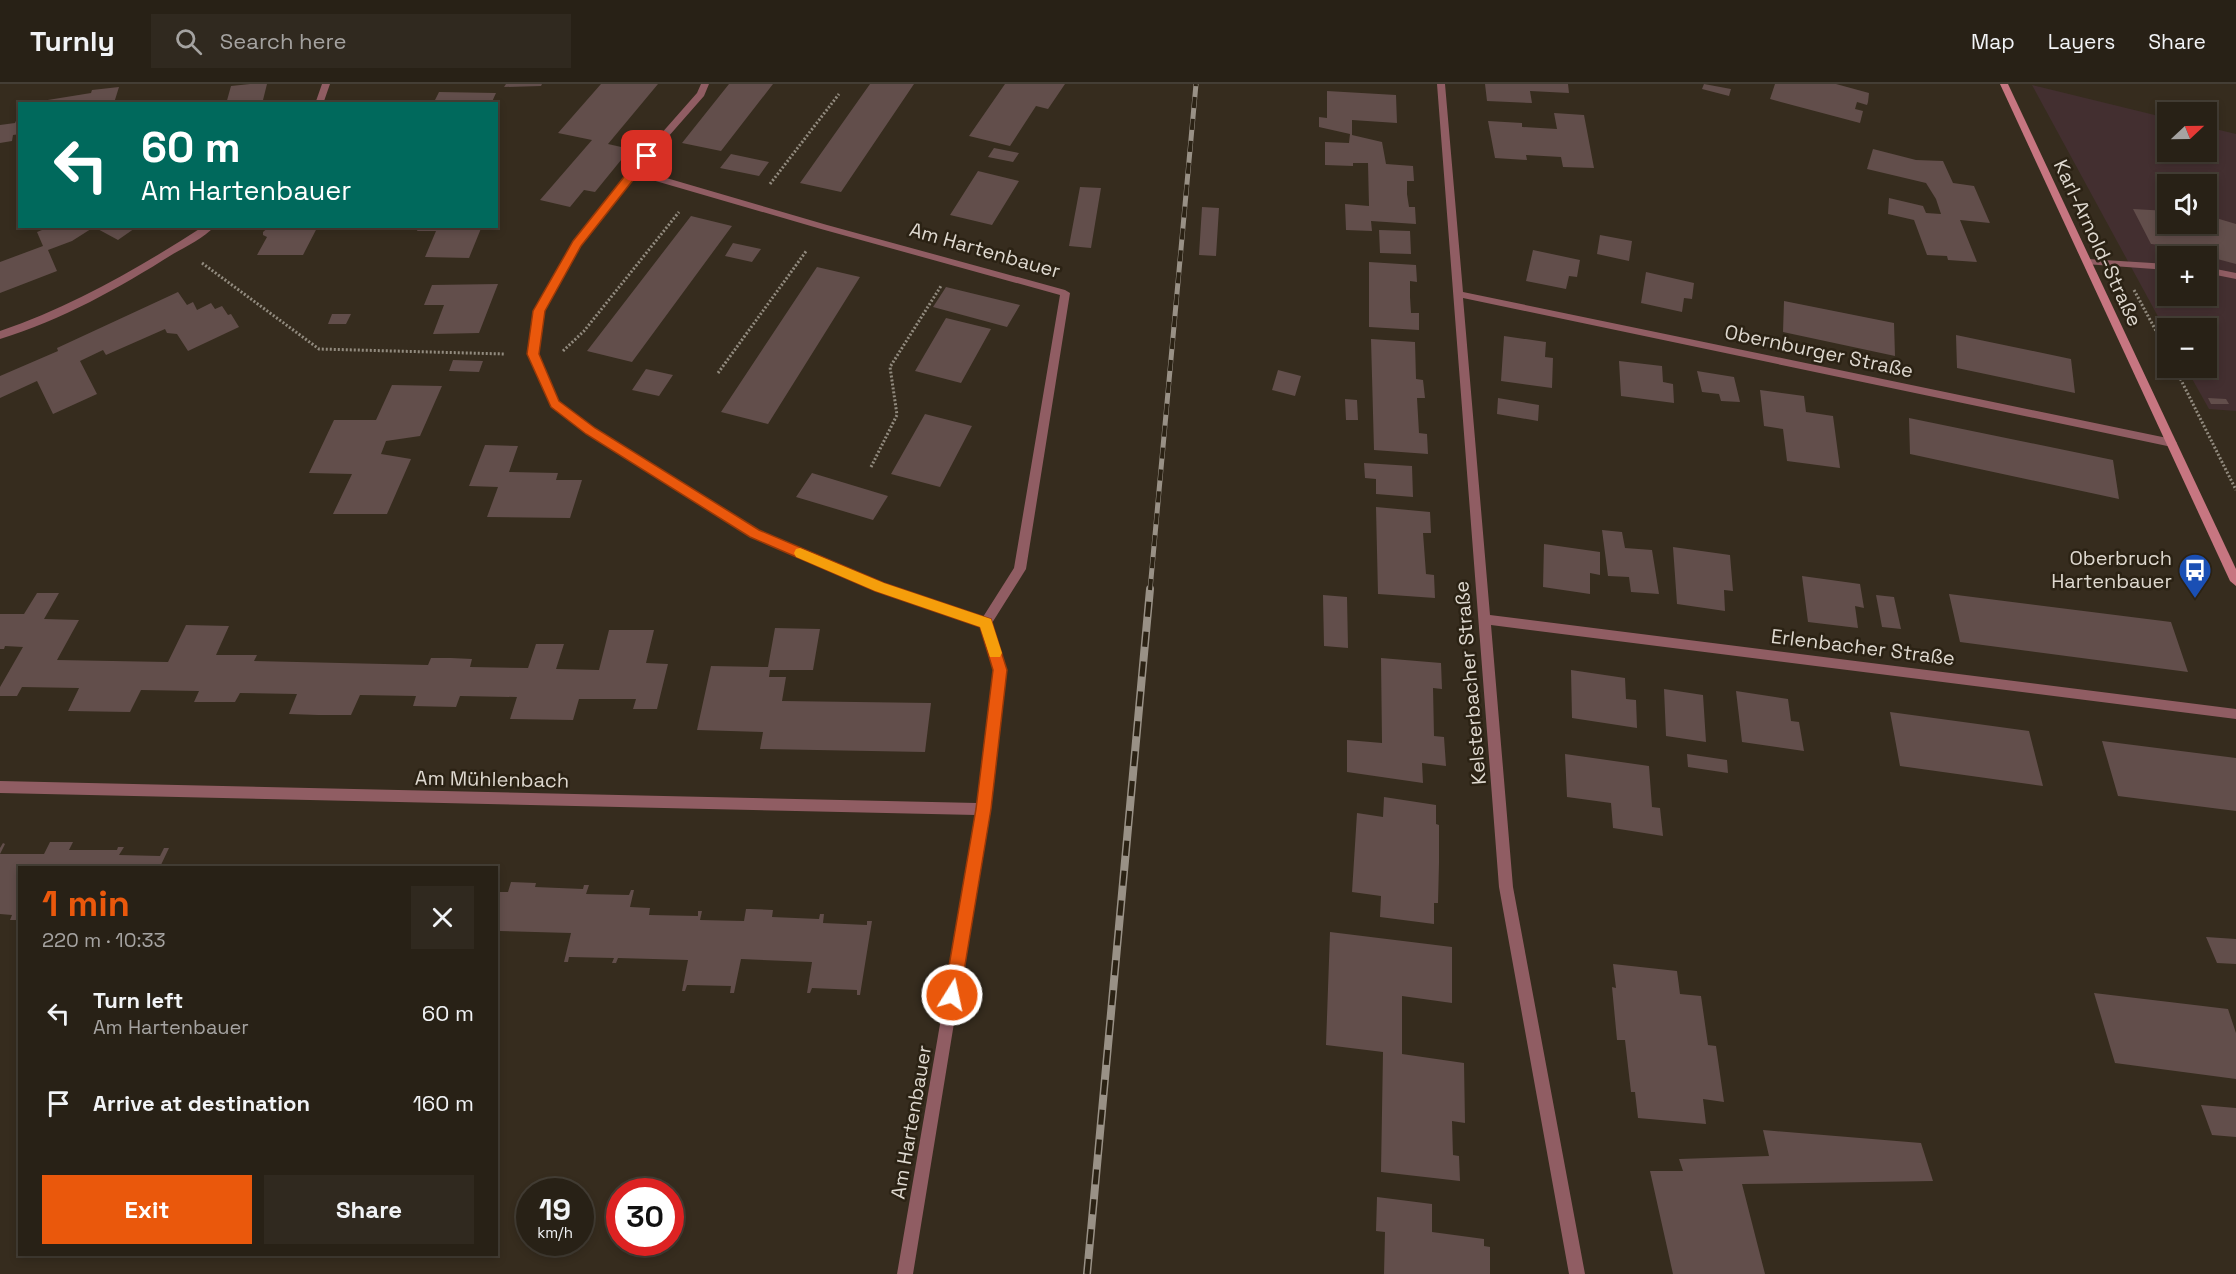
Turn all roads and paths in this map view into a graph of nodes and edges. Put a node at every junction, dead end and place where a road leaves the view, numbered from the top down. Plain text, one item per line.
1 (326, 84) edge
2 (705, 84) edge
3 (1441, 84) edge
4 (2004, 84) edge
5 (839, 94) dead end
6 (320, 102) edge
7 (633, 171) junction
8 (696, 190) junction
9 (753, 206) junction
10 (824, 227) junction
11 (208, 228) edge
12 (179, 247) junction
13 (956, 262) junction
14 (2088, 262) junction
15 (2157, 266) edge
16 (2217, 272) edge
17 (2236, 276) edge
18 (1458, 294) junction
19 (0, 335) edge
20 (533, 354) junction
21 (718, 373) dead end
22 (540, 374) junction
23 (2180, 378) edge
24 (2172, 442) junction
25 (871, 467) dead end
26 (2236, 490) edge
27 (2236, 581) edge
28 (1485, 618) junction
29 (986, 623) junction
30 (2236, 714) edge
31 (0, 787) edge
32 (983, 809) junction
33 (905, 1274) edge
34 (1577, 1274) edge

1 - 6 street
2 - 7 street
3 - 18 street, Kelsterbacher Straße
4 - 14 main road, Karl-Arnold-Straße
5 - 9 path
7 - 8 street, Am Hartenbauer
7 - 20 street
8 - 9 street, Am Hartenbauer
8 - 22 path
9 - 10 street, Am Hartenbauer
10 - 13 street, Am Hartenbauer
10 - 21 path
11 - 12 street
12 - 19 street
12 - 20 path
13 - 25 path
13 - 29 street, Am Hartenbauer
14 - 15 street
14 - 24 main road, Karl-Arnold-Straße
16 - 17 street
18 - 24 street, Obernburger Straße
18 - 28 street, Kelsterbacher Straße
20 - 22 street
22 - 29 street
23 - 26 path
24 - 27 main road, Karl-Arnold-Straße
28 - 30 street, Erlenbacher Straße
28 - 34 street, Kelsterbacher Straße
29 - 32 street, Am Hartenbauer
31 - 32 street, Am Mühlenbach
32 - 33 street, Am Hartenbauer

